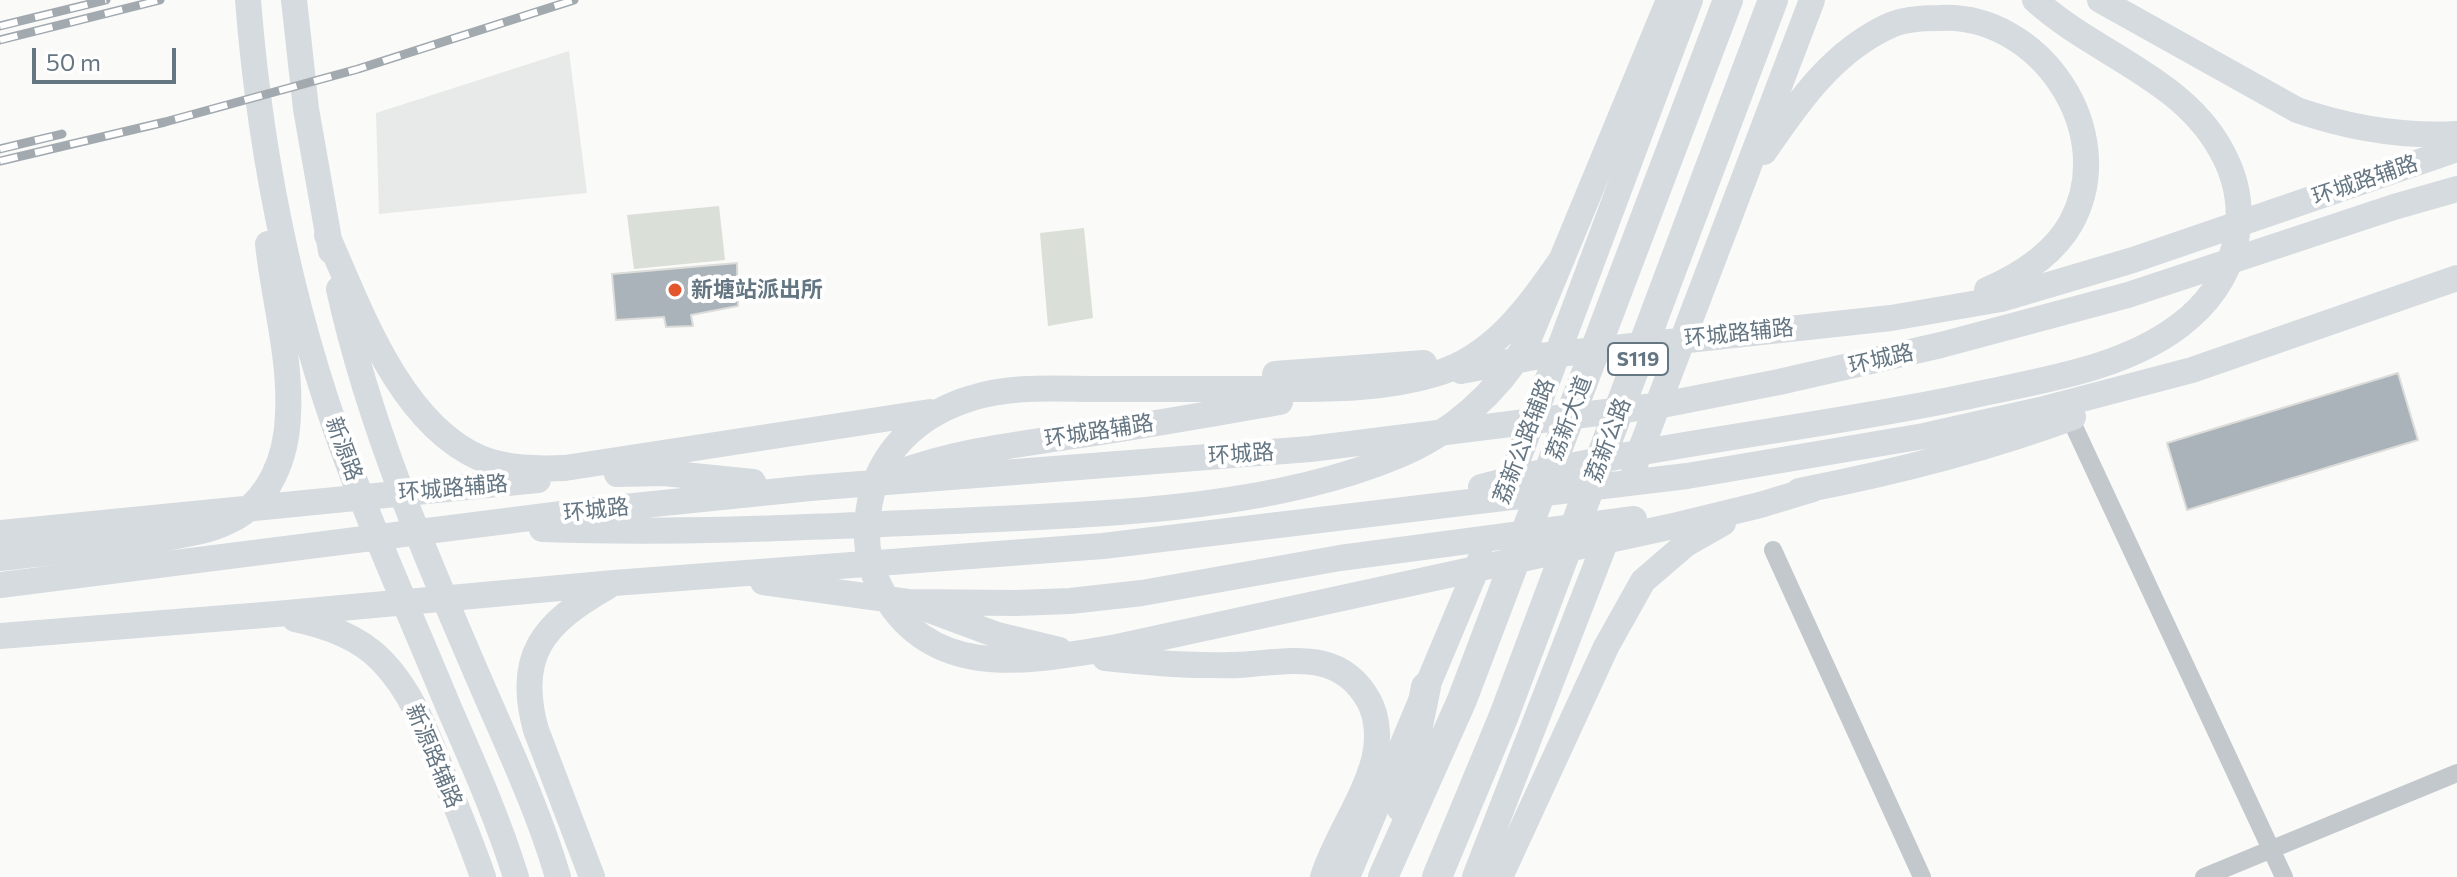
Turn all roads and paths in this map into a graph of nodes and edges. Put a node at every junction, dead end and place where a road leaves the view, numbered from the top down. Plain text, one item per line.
1 (248, 0) edge
2 (294, 0) edge
3 (1669, 0) edge
4 (1690, 0) edge
5 (1728, 0) edge
6 (1773, 0) edge
7 (1812, 0) edge
8 (2035, 0) edge
9 (2100, 0) edge
10 (2457, 134) edge
11 (263, 144) junction
12 (2457, 149) edge
13 (2457, 189) edge
14 (1736, 196) junction
15 (327, 235) junction
16 (1562, 259) junction
17 (2457, 278) edge
18 (1891, 318) junction
19 (1540, 356) junction
20 (2192, 370) junction
21 (2070, 418) junction
22 (865, 485) junction
23 (810, 488) junction
24 (1813, 489) junction
25 (1760, 505) junction
26 (1394, 511) junction
27 (463, 527) junction
28 (0, 533) edge
29 (1773, 550) dead end
30 (0, 558) edge
31 (710, 575) junction
32 (614, 583) junction
33 (0, 585) edge
34 (908, 602) junction
35 (276, 614) junction
36 (0, 636) edge
37 (1426, 687) junction
38 (2457, 773) edge
39 (2272, 849) junction
40 (1386, 869) edge
41 (483, 877) edge
42 (516, 877) edge
43 (558, 877) edge
44 (592, 877) edge
45 (1323, 877) edge
46 (1347, 877) edge
47 (1437, 877) edge
48 (1475, 877) edge
49 (1500, 877) edge
50 (1922, 877) edge
51 (2204, 877) edge
52 (2284, 877) edge

1 - 11 main road, 新源路
2 - 15 main road, 新源路
3 - 16 main road
4 - 37 main road, 荔新公路辅路
5 - 40 main road, 荔新大道
6 - 47 main road, 荔新公路 / S119
7 - 14 main road
8 - 26 main road
9 - 10 main road
11 - 30 main road
11 - 42 main road, 新源路
12 - 18 main road, 环城路辅路
13 - 22 main road, 环城路
14 - 18 main road
14 - 48 main road
15 - 19 main road
15 - 43 main road, 新源路
16 - 25 main road
16 - 27 main road
17 - 20 main road
18 - 19 main road, 环城路辅路
19 - 22 main road, 环城路辅路
20 - 21 main road
20 - 26 main road
21 - 24 main road
21 - 39 street
22 - 23 main road, 环城路
23 - 27 main road, 环城路
23 - 28 main road, 环城路辅路
24 - 25 main road
24 - 34 main road
25 - 49 main road
26 - 31 main road
27 - 33 main road, 环城路
29 - 50 street
31 - 32 main road
31 - 34 main road
32 - 35 main road
32 - 44 main road
34 - 45 main road
35 - 36 main road
35 - 41 main road, 新源路辅路
37 - 40 main road
37 - 46 main road, 荔新公路辅路
38 - 39 street
39 - 51 street
39 - 52 street

